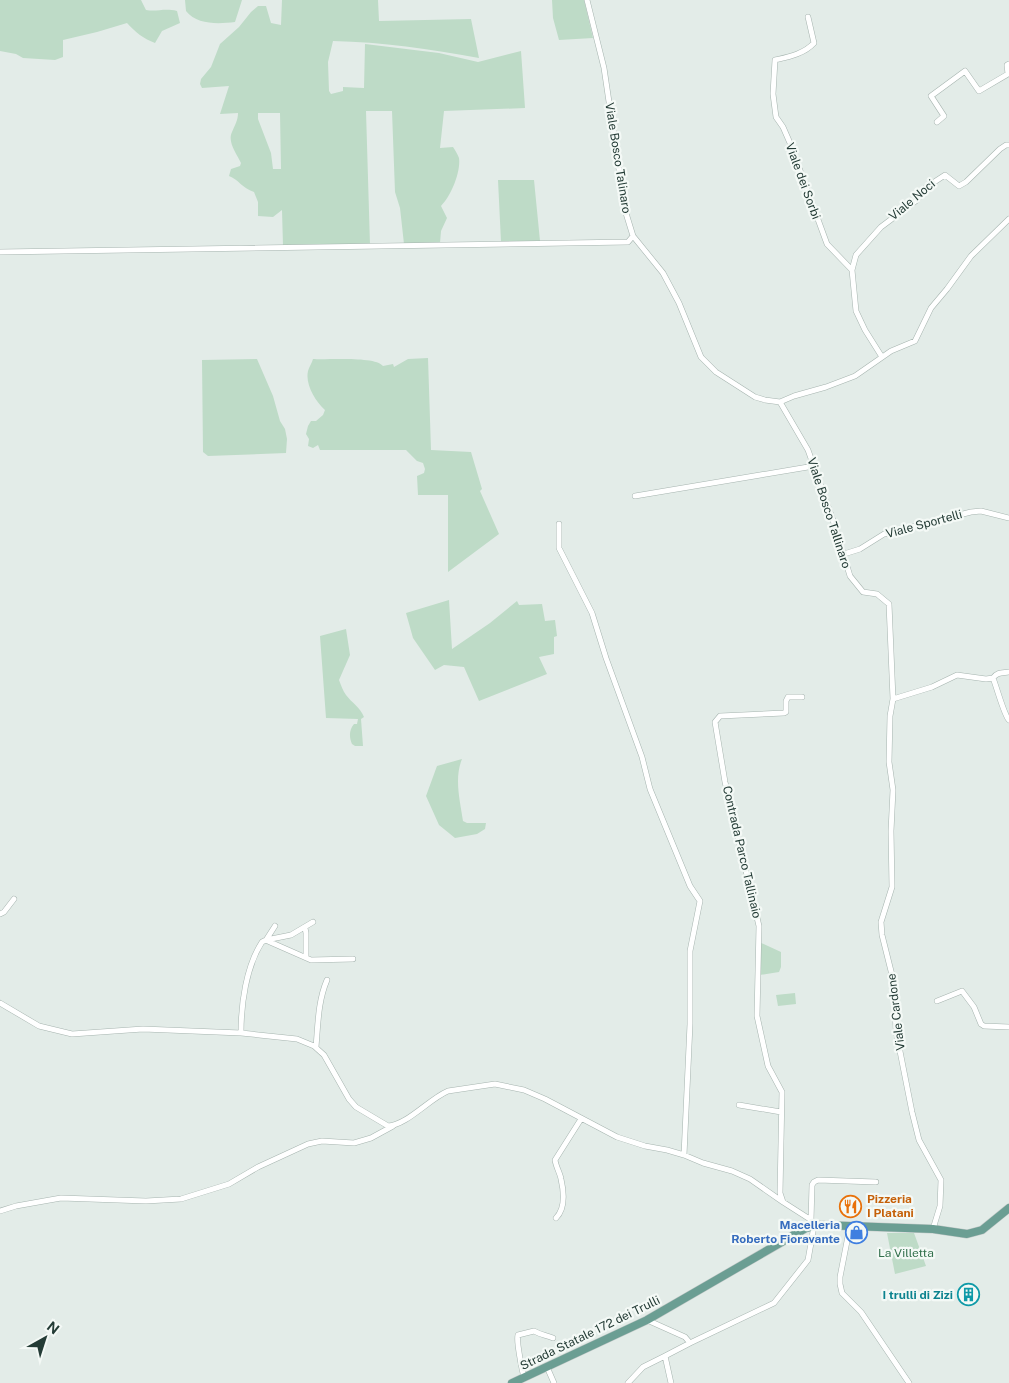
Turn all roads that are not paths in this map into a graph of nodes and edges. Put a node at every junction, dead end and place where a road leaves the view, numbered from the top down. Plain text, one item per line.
1 (587, 0) edge
2 (808, 17) dead end
3 (1009, 64) edge
4 (937, 122) dead end
5 (1009, 146) edge
6 (1009, 219) edge
7 (633, 236) junction
8 (0, 252) edge
9 (852, 270) junction
10 (882, 357) junction
11 (780, 402) junction
12 (814, 466) junction
13 (635, 496) dead end
14 (1009, 518) edge
15 (559, 524) dead end
16 (844, 554) junction
17 (1009, 672) edge
18 (993, 678) junction
19 (802, 697) dead end
20 (893, 699) junction
21 (1009, 720) edge
22 (14, 899) dead end
23 (0, 914) edge
24 (313, 922) dead end
25 (275, 926) dead end
26 (305, 928) junction
27 (266, 940) junction
28 (306, 957) junction
29 (353, 959) dead end
30 (327, 980) dead end
31 (937, 1001) dead end
32 (0, 1002) edge
33 (1009, 1027) edge
34 (241, 1033) junction
35 (316, 1047) junction
36 (739, 1104) dead end
37 (781, 1112) junction
38 (581, 1119) junction
39 (394, 1126) junction
40 (684, 1155) junction
41 (876, 1182) dead end
42 (782, 1202) junction
43 (1009, 1208) edge
44 (0, 1211) edge
45 (556, 1218) dead end
46 (815, 1223) junction
47 (850, 1226) junction
48 (933, 1229) junction
49 (647, 1320) junction
50 (553, 1338) dead end
51 (690, 1343) junction
52 (665, 1356) junction
53 (547, 1367) junction
54 (524, 1377) junction
55 (512, 1383) edge
56 (554, 1383) edge
57 (628, 1383) edge
58 (671, 1383) edge
59 (909, 1383) edge

1 - 7 street, Viale Bosco Talinaro
2 - 9 street, Viale dei Sorbi
3 - 4 street
5 - 9 street, Viale Noci
6 - 10 street
7 - 8 street
7 - 11 street, Viale Bosco Talinaro
9 - 10 street
10 - 11 street
11 - 12 street, Viale Bosco Tallinaro
12 - 13 street
12 - 16 street, Viale Bosco Tallinaro
14 - 16 street, Viale Sportelli
15 - 40 street
16 - 20 street, Viale Bosco Tallinaro
17 - 18 street
18 - 20 street
18 - 21 street
19 - 37 street, Contrada Parco Tallinaio
20 - 48 street, Viale Cardone
22 - 23 street
24 - 26 street
25 - 27 street
26 - 27 street
26 - 28 street
27 - 28 street
27 - 34 street
28 - 29 street
30 - 35 street
31 - 33 street
32 - 34 street
34 - 35 street
35 - 39 street
36 - 37 street
37 - 42 street, Contrada Parco Tallinaio
38 - 39 street
38 - 40 street
38 - 45 street
39 - 44 street
40 - 42 street
41 - 46 street
42 - 46 street
43 - 48 main road, Strada Statale 172 dei Trulli
46 - 47 main road, Strada Statale 172 dei Trulli
46 - 49 main road, Strada Statale 172 dei Trulli
46 - 51 street
47 - 48 main road, Strada Statale 172 dei Trulli
47 - 59 street
49 - 51 street
49 - 53 main road, Strada Statale 172 dei Trulli
50 - 54 street
51 - 52 street
52 - 57 street
52 - 58 street
53 - 54 main road, Strada Statale 172 dei Trulli
53 - 56 street
54 - 55 main road, Strada Statale 172 dei Trulli

